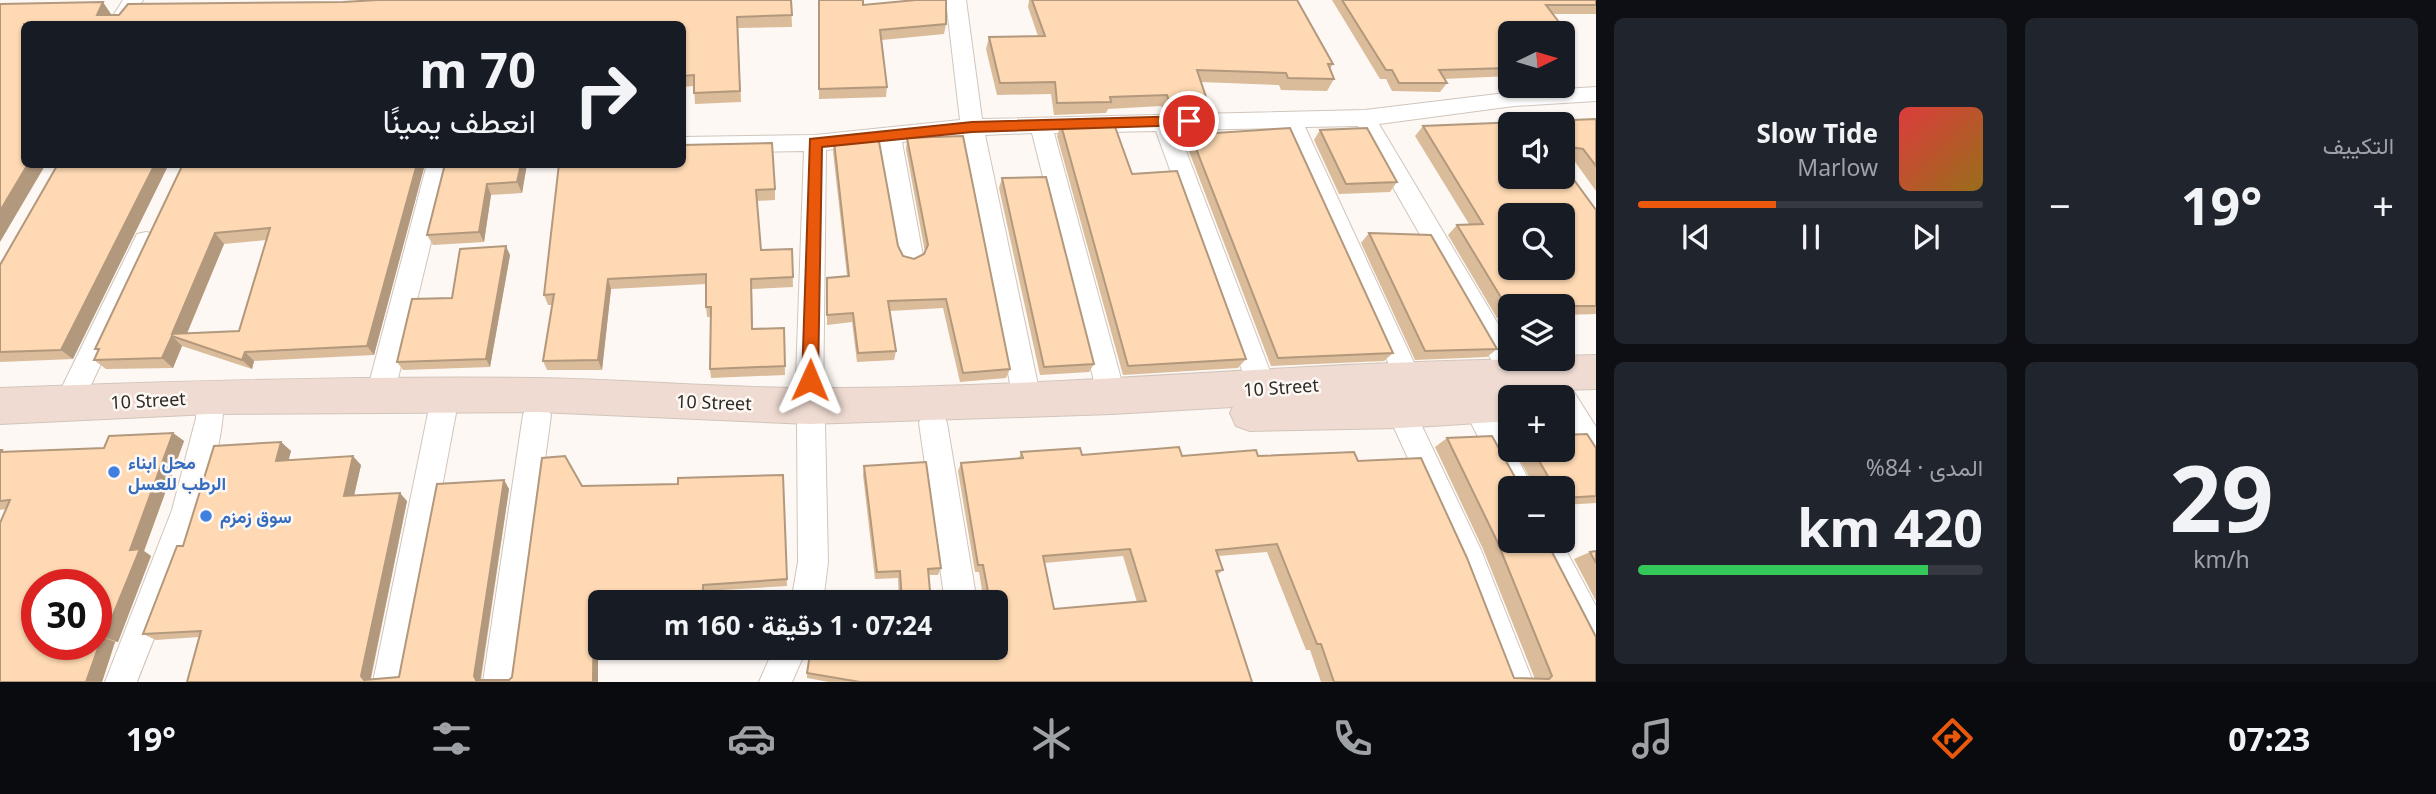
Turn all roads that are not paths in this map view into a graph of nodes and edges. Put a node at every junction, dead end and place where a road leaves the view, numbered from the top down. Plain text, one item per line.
1 (133, 0) edge
2 (956, 0) edge
3 (120, 21) edge
4 (1596, 94) edge
5 (1365, 118) junction
6 (1290, 119) junction
7 (1164, 121) junction
8 (1041, 125) junction
9 (972, 127) junction
10 (889, 135) junction
11 (815, 143) junction
12 (686, 145) edge
13 (438, 168) edge
14 (159, 215) edge
15 (911, 256) edge
16 (1596, 372) edge
17 (1525, 385) edge
18 (1550, 385) edge
19 (1262, 387) junction
20 (1498, 392) edge
21 (1404, 394) junction
22 (380, 395) junction
23 (1112, 397) junction
24 (1027, 400) junction
25 (68, 404) junction
26 (0, 406) edge
27 (210, 407) junction
28 (442, 413) junction
29 (537, 415) junction
30 (810, 415) junction
31 (0, 421) edge
32 (933, 423) junction
33 (1575, 433) edge
34 (1596, 452) edge
35 (1551, 553) edge
36 (809, 590) edge
37 (959, 590) edge
38 (1596, 638) edge
39 (785, 660) edge
40 (121, 682) edge
41 (389, 682) edge
42 (499, 682) edge
43 (775, 682) edge
44 (1517, 682) edge

1 - 3 street
2 - 9 street
4 - 5 street
5 - 6 street
5 - 17 street
6 - 7 street
6 - 21 street
7 - 8 street
7 - 19 street
8 - 9 street
8 - 23 street
9 - 10 street
9 - 24 street
10 - 11 street
10 - 15 street
11 - 12 street
11 - 30 street
13 - 22 street
14 - 25 street
16 - 18 main road, 10 Street
19 - 21 main road, 10 Street
19 - 23 main road, 10 Street
20 - 21 main road, 10 Street
21 - 32 main road, 10 Street
21 - 44 street
22 - 27 main road, 10 Street
22 - 30 main road, 10 Street
23 - 24 main road, 10 Street
24 - 30 main road, 10 Street
25 - 26 main road, 10 Street
25 - 27 main road, 10 Street
27 - 28 main road, 10 Street
27 - 31 main road, 10 Street
27 - 40 street
28 - 29 main road, 10 Street
28 - 41 street
29 - 30 main road, 10 Street
29 - 42 street
30 - 32 main road, 10 Street
30 - 36 street
32 - 37 street
33 - 34 street
35 - 38 street
39 - 43 street

